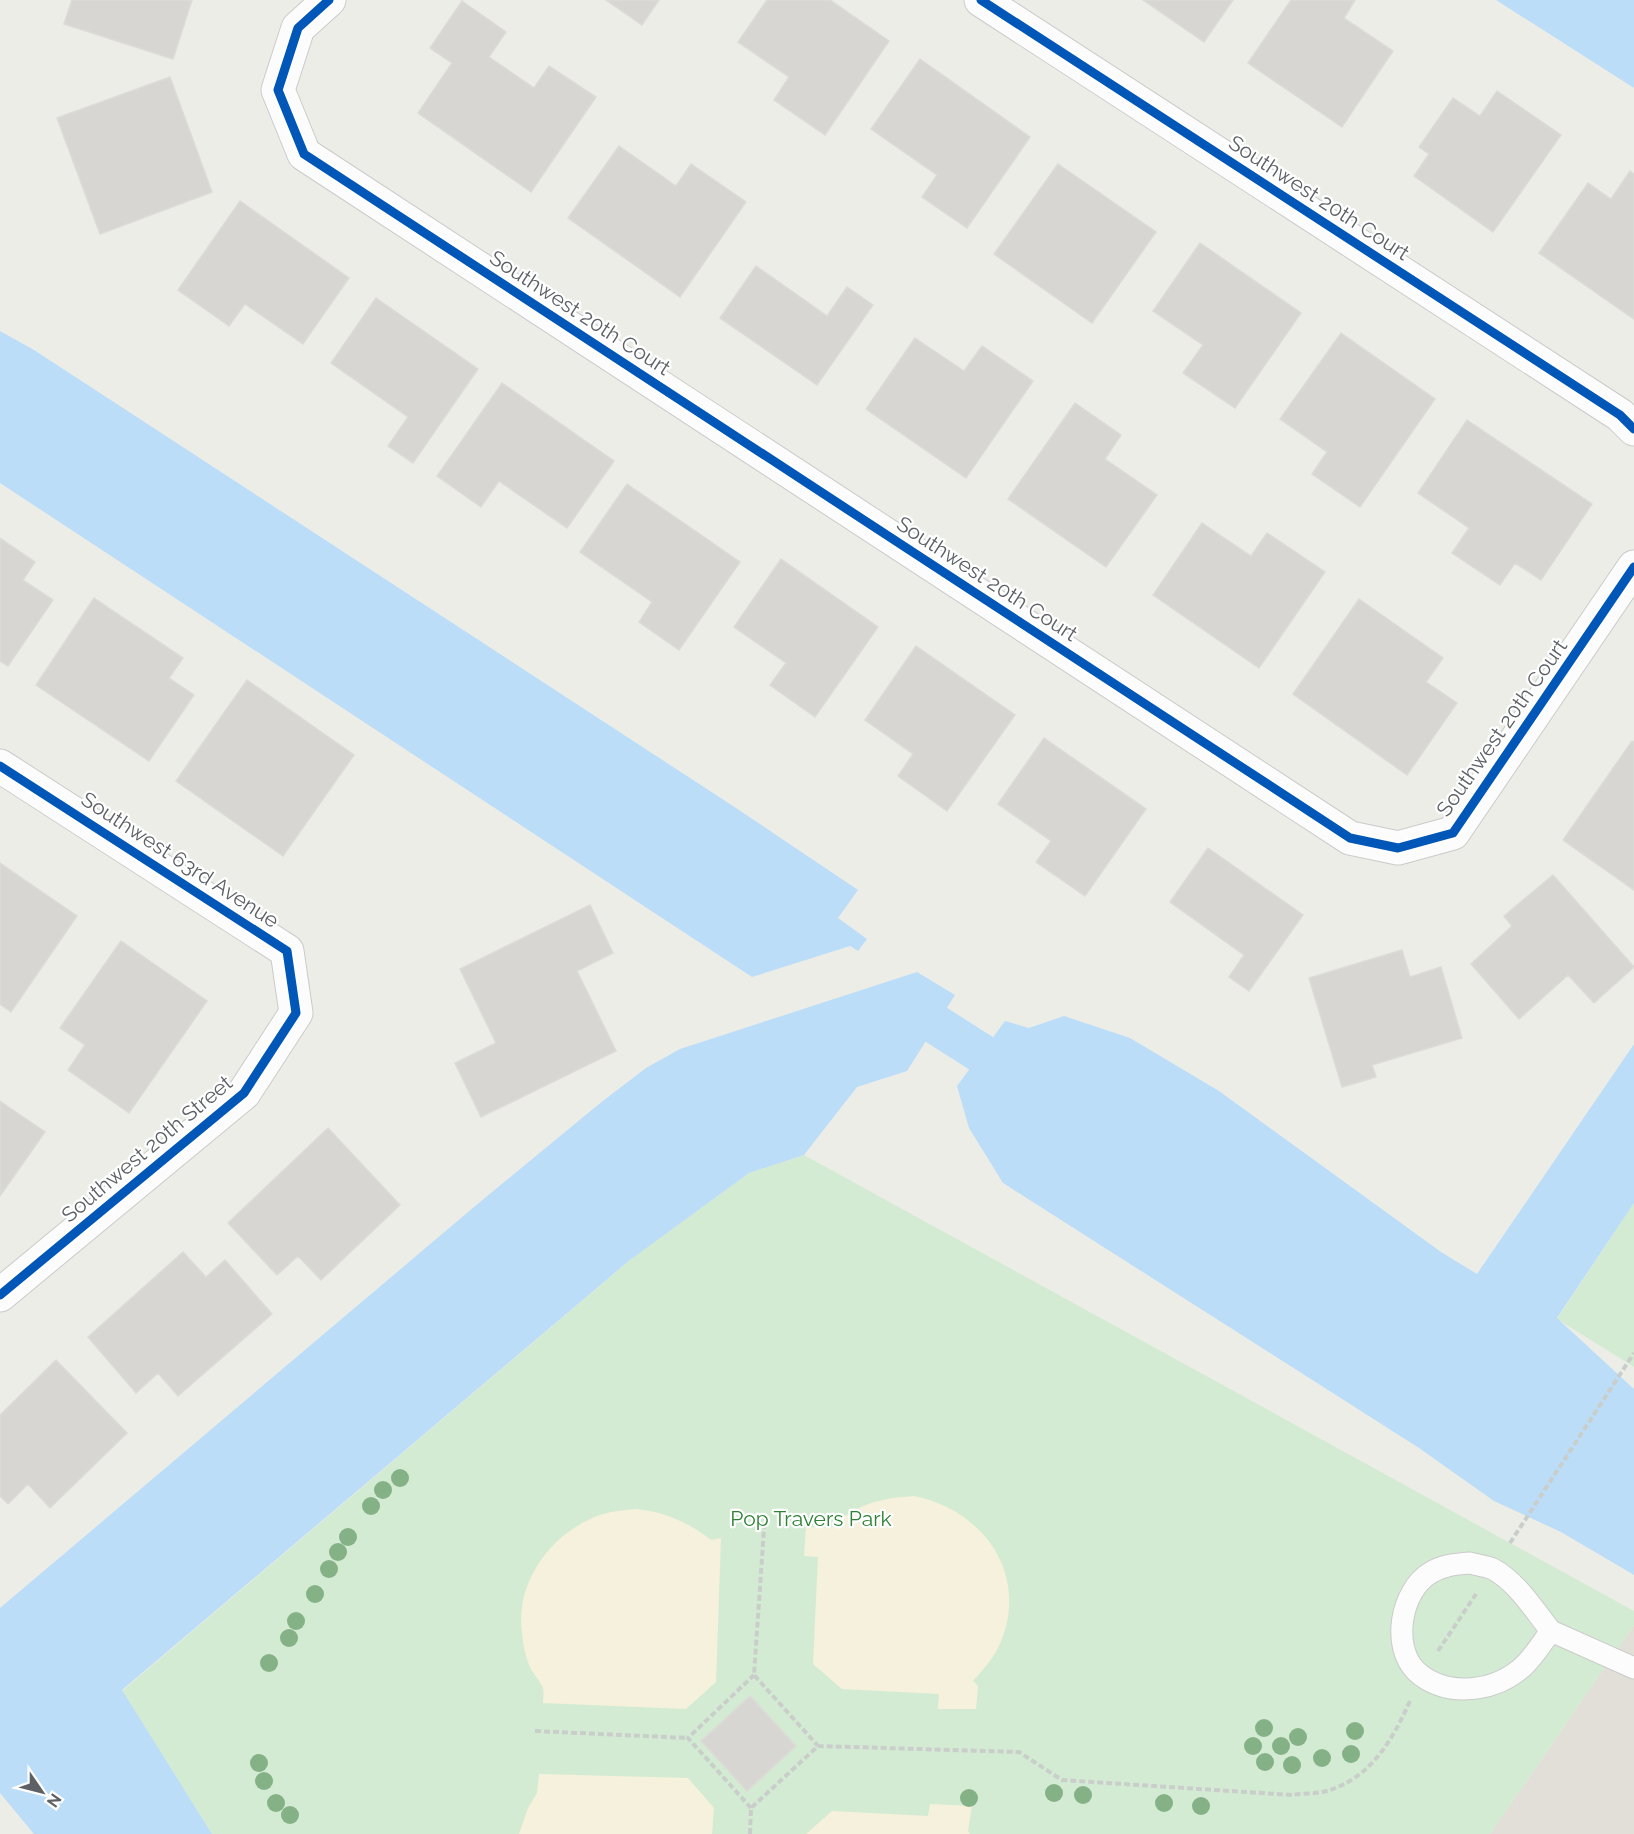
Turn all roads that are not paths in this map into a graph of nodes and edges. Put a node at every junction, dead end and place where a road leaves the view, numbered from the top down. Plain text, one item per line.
1 (330, 0) edge
2 (981, 0) edge
3 (1634, 429) edge
4 (1634, 567) edge
5 (0, 766) edge
6 (296, 1013) joint
7 (0, 1295) edge
8 (1551, 1631) junction
9 (1634, 1668) edge

1 - 4 street, Southwest 20th Court
2 - 3 street, Southwest 20th Court
5 - 6 street, Southwest 63rd Avenue
6 - 7 street, Southwest 20th Street
8 - 8 lane
8 - 9 lane

